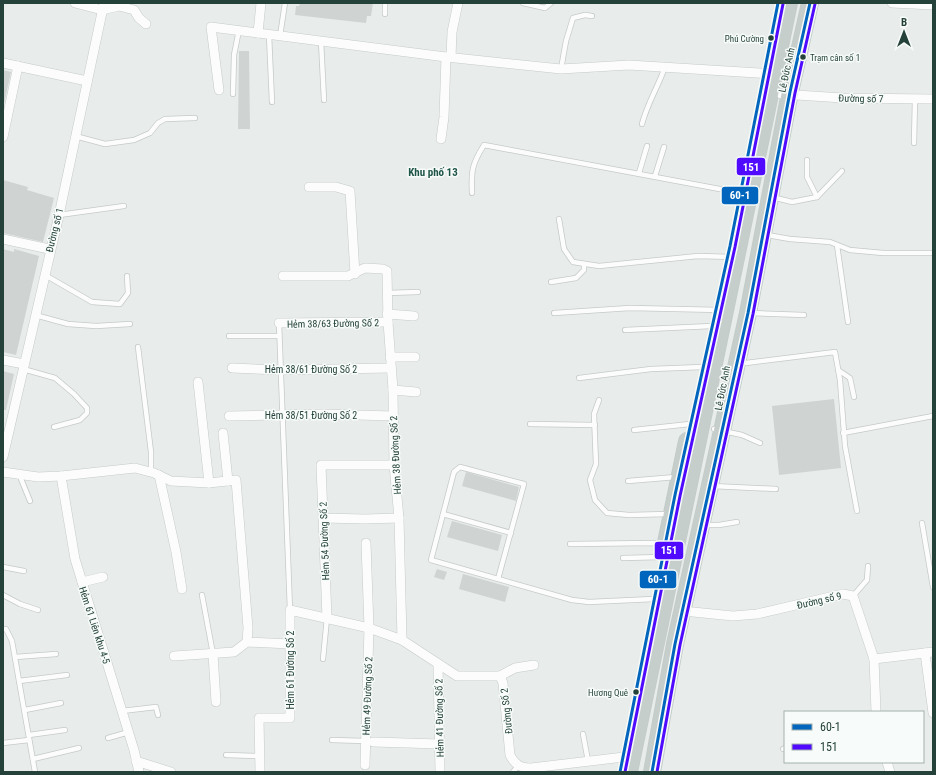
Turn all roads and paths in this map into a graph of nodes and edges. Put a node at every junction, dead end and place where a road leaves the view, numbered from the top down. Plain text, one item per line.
1 (75, 3) edge
2 (261, 3) edge
3 (285, 3) edge
4 (385, 3) edge
5 (458, 3) edge
6 (523, 3) edge
7 (551, 3) edge
8 (778, 3) edge
9 (789, 3) edge
10 (801, 3) edge
11 (810, 3) edge
12 (892, 3) edge
13 (933, 5) edge
14 (103, 6) edge
15 (385, 14) dead end
16 (592, 16) dead end
17 (146, 24) dead end
18 (239, 30) junction
19 (258, 33) junction
20 (270, 35) junction
21 (280, 36) junction
22 (321, 41) junction
23 (448, 57) junction
24 (3, 63) edge
25 (18, 66) junction
26 (665, 67) junction
27 (561, 69) junction
28 (769, 74) junction
29 (87, 82) junction
30 (219, 90) dead end
31 (233, 94) dead end
32 (785, 95) junction
33 (915, 99) junction
34 (933, 99) edge
35 (324, 100) dead end
36 (272, 102) dead end
37 (195, 118) dead end
38 (642, 124) dead end
39 (75, 136) junction
40 (3, 137) edge
41 (441, 139) dead end
42 (914, 143) dead end
43 (647, 146) dead end
44 (664, 147) dead end
45 (807, 160) dead end
46 (842, 171) dead end
47 (639, 173) junction
48 (655, 176) junction
49 (309, 186) dead end
50 (472, 193) dead end
51 (741, 193) junction
52 (770, 197) junction
53 (817, 197) junction
54 (124, 206) dead end
55 (59, 215) junction
56 (559, 219) dead end
57 (763, 234) junction
58 (3, 239) edge
59 (837, 245) junction
60 (50, 249) junction
61 (933, 253) edge
62 (732, 257) junction
63 (584, 264) junction
64 (355, 274) junction
65 (44, 275) junction
66 (127, 276) dead end
67 (282, 276) dead end
68 (551, 282) dead end
69 (418, 292) dead end
70 (387, 293) junction
71 (554, 313) dead end
72 (748, 313) junction
73 (35, 315) junction
74 (804, 315) dead end
75 (414, 316) dead end
76 (717, 316) junction
77 (387, 318) junction
78 (848, 322) dead end
79 (279, 323) joint
80 (130, 324) dead end
81 (625, 330) dead end
82 (229, 336) dead end
83 (279, 336) junction
84 (138, 347) dead end
85 (390, 357) junction
86 (414, 358) dead end
87 (738, 359) junction
88 (3, 360) edge
89 (23, 366) junction
90 (703, 367) junction
91 (232, 368) dead end
92 (391, 368) junction
93 (280, 370) junction
94 (838, 370) junction
95 (579, 378) dead end
96 (198, 382) dead end
97 (393, 390) junction
98 (416, 392) dead end
99 (854, 397) dead end
100 (599, 400) dead end
101 (284, 415) junction
102 (229, 416) dead end
103 (393, 416) junction
104 (933, 416) edge
105 (530, 424) dead end
106 (690, 424) junction
107 (595, 425) junction
108 (54, 427) dead end
109 (634, 430) dead end
110 (718, 430) junction
111 (223, 433) dead end
112 (843, 433) junction
113 (760, 443) dead end
114 (3, 457) edge
115 (394, 465) junction
116 (3, 472) edge
117 (155, 473) junction
118 (19, 474) junction
119 (61, 476) junction
120 (679, 476) junction
121 (228, 481) junction
122 (628, 481) dead end
123 (209, 483) junction
124 (710, 486) junction
125 (776, 490) dead end
126 (30, 501) dead end
127 (857, 511) dead end
128 (443, 514) junction
129 (671, 514) junction
130 (323, 518) junction
131 (399, 518) junction
132 (737, 522) dead end
133 (922, 523) dead end
134 (702, 525) junction
135 (511, 533) junction
136 (366, 543) dead end
137 (570, 544) dead end
138 (664, 551) junction
139 (623, 558) dead end
140 (868, 566) dead end
141 (3, 567) edge
142 (24, 571) dead end
143 (103, 578) dead end
144 (498, 579) junction
145 (82, 582) junction
146 (933, 587) edge
147 (182, 589) dead end
148 (3, 595) edge
149 (202, 595) dead end
150 (853, 596) junction
151 (654, 599) junction
152 (38, 610) dead end
153 (290, 610) junction
154 (683, 611) junction
155 (327, 618) junction
156 (369, 628) junction
157 (3, 629) edge
158 (402, 640) junction
159 (247, 642) junction
160 (290, 644) junction
161 (929, 652) edge
162 (56, 654) dead end
163 (213, 654) junction
164 (174, 656) dead end
165 (15, 657) junction
166 (323, 659) dead end
167 (874, 659) junction
168 (438, 664) junction
169 (534, 665) dead end
170 (67, 675) dead end
171 (500, 676) junction
172 (19, 681) junction
173 (216, 702) dead end
174 (61, 703) dead end
175 (25, 710) junction
176 (122, 711) junction
177 (876, 711) edge
178 (933, 713) edge
179 (158, 715) dead end
180 (65, 730) dead end
181 (129, 732) junction
182 (583, 734) dead end
183 (29, 735) junction
184 (108, 738) dead end
185 (30, 740) junction
186 (332, 740) dead end
187 (369, 741) junction
188 (3, 743) edge
189 (440, 744) junction
190 (79, 748) dead end
191 (226, 755) dead end
192 (260, 756) junction
193 (33, 759) junction
194 (136, 761) junction
195 (588, 761) junction
196 (365, 765) dead end
197 (626, 765) edge
198 (520, 769) edge
199 (35, 772) edge
200 (139, 772) edge
201 (171, 772) edge
202 (260, 772) edge
203 (440, 772) edge
204 (642, 772) edge
205 (652, 772) edge

1 - 14 street
2 - 19 street
3 - 21 lane
4 - 15 lane
5 - 23 street
6 - 7 lane
8 - 28 highway, Lê Đức Anh
9 - 28 highway, Lê Đức Anh
10 - 32 highway, Lê Đức Anh
11 - 32 highway, Lê Đức Anh
12 - 13 street
14 - 17 street
14 - 29 street, Đường số 1
16 - 27 lane
18 - 19 street
18 - 30 street
18 - 31 lane
19 - 20 street
20 - 21 street
20 - 36 lane
21 - 22 street
22 - 23 street
22 - 35 lane
23 - 27 street
23 - 41 street
24 - 25 street
25 - 29 street
25 - 40 street
26 - 27 street
26 - 28 street
26 - 38 lane
28 - 51 highway, Lê Đức Anh
28 - 62 highway, Lê Đức Anh
29 - 39 street, Đường số 1
32 - 33 street, Đường số 7
32 - 52 highway, Lê Đức Anh
32 - 110 highway, Lê Đức Anh
33 - 34 street, Đường số 7
33 - 42 lane
37 - 39 lane
39 - 55 street, Đường số 1
43 - 47 lane
44 - 48 lane
45 - 53 lane
46 - 53 lane
47 - 48 lane
47 - 50 lane
48 - 51 lane
49 - 64 street
51 - 62 highway, Lê Đức Anh
52 - 53 lane
52 - 57 highway, Lê Đức Anh
54 - 55 lane
55 - 60 street, Đường số 1
56 - 63 lane
57 - 59 lane
57 - 72 highway, Lê Đức Anh
58 - 60 street
59 - 61 lane
59 - 78 lane
60 - 65 street, Đường số 1
62 - 63 lane
62 - 76 highway, Lê Đức Anh
63 - 68 lane
64 - 67 street
64 - 70 street, Hẻm 38 Đường Số 2
65 - 66 lane
65 - 73 street, Đường số 1
69 - 70 lane
70 - 77 street, Hẻm 38 Đường Số 2
71 - 76 lane
72 - 74 lane
72 - 87 highway, Lê Đức Anh
73 - 80 lane
73 - 89 street, Đường số 1
75 - 77 street, Hẻm 38/63 Đường Số 2
76 - 81 lane
76 - 90 highway, Lê Đức Anh
76 - 197 highway, Lê Đức Anh
77 - 79 street, Hẻm 38/63 Đường Số 2
77 - 85 street, Hẻm 38 Đường Số 2
79 - 83 lane
82 - 83 lane
83 - 93 lane
84 - 117 lane
85 - 86 street
85 - 92 street, Hẻm 38 Đường Số 2
87 - 94 lane
87 - 110 highway, Lê Đức Anh
88 - 89 street
89 - 108 lane
89 - 114 street, Đường số 1
90 - 95 lane
90 - 106 highway, Lê Đức Anh
91 - 93 street, Hẻm 38/61 Đường Số 2
92 - 93 street, Hẻm 38/61 Đường Số 2
92 - 97 street, Hẻm 38 Đường Số 2
93 - 101 lane
94 - 99 lane
94 - 112 lane
96 - 123 street
97 - 98 street
97 - 103 street, Hẻm 38 Đường Số 2
100 - 107 lane
101 - 102 street, Hẻm 38/51 Đường Số 2
101 - 103 street, Hẻm 38/51 Đường Số 2
101 - 153 lane
103 - 115 street, Hẻm 38 Đường Số 2
104 - 112 lane
105 - 107 lane
106 - 109 lane
106 - 120 highway, Lê Đức Anh
107 - 129 lane
110 - 113 lane
110 - 124 highway, Lê Đức Anh
110 - 204 highway, Lê Đức Anh
111 - 121 street
112 - 127 lane
115 - 130 street, Hẻm 54 Đường Số 2
115 - 131 street, Hẻm 38 Đường Số 2
116 - 118 street
117 - 119 street
117 - 123 street
117 - 147 street
118 - 119 street
118 - 126 lane
119 - 145 street, Hẻm 61 Liên khu 4-5
120 - 122 lane
120 - 129 highway, Lê Đức Anh
121 - 123 street
121 - 159 street
124 - 125 lane
124 - 134 highway, Lê Đức Anh
128 - 135 lane
128 - 135 lane
128 - 144 lane
129 - 138 highway, Lê Đức Anh
130 - 131 street
130 - 155 street, Hẻm 54 Đường Số 2
131 - 158 street, Hẻm 38 Đường Số 2
132 - 134 lane
133 - 146 lane
134 - 154 highway, Lê Đức Anh
135 - 144 lane
136 - 156 street, Hẻm 49 Đường Số 2
137 - 138 lane
138 - 139 lane
138 - 151 highway, Lê Đức Anh
140 - 150 lane
141 - 142 lane
143 - 145 street
144 - 151 lane
145 - 176 street, Hẻm 61 Liên khu 4-5
148 - 152 lane
149 - 163 lane
150 - 154 street, Đường số 9
150 - 167 street, Đường số 9
151 - 197 highway, Lê Đức Anh
153 - 155 street, Đường Số 2
153 - 160 street, Hẻm 61 Đường Số 2
154 - 205 highway, Lê Đức Anh
155 - 156 street, Đường Số 2
155 - 166 lane
156 - 158 street, Đường Số 2
156 - 187 street, Hẻm 49 Đường Số 2
157 - 165 lane
158 - 168 street, Đường Số 2
159 - 160 street
159 - 163 street
160 - 192 street, Hẻm 61 Đường Số 2
161 - 167 street
161 - 178 street
162 - 165 lane
163 - 164 street
163 - 173 street
165 - 172 lane
167 - 177 street, Đường số 9
168 - 171 street, Đường Số 2
168 - 189 street, Hẻm 41 Đường Số 2
169 - 171 street
170 - 172 lane
171 - 198 street, Đường Số 2
172 - 175 lane
174 - 175 lane
175 - 183 lane
176 - 179 lane
176 - 181 street, Hẻm 61 Liên khu 4-5
180 - 183 lane
181 - 184 lane
181 - 194 street, Hẻm 61 Liên khu 4-5
182 - 195 lane
183 - 185 lane
185 - 188 lane
185 - 193 lane
186 - 187 lane
187 - 189 street
187 - 196 street, Hẻm 49 Đường Số 2
189 - 203 street, Hẻm 41 Đường Số 2
190 - 193 lane
191 - 192 lane
192 - 202 street, Hẻm 61 Đường Số 2
193 - 199 lane
194 - 200 street, Hẻm 61 Liên khu 4-5
194 - 201 street
195 - 197 street, Đường Số 2
195 - 198 street, Đường Số 2

